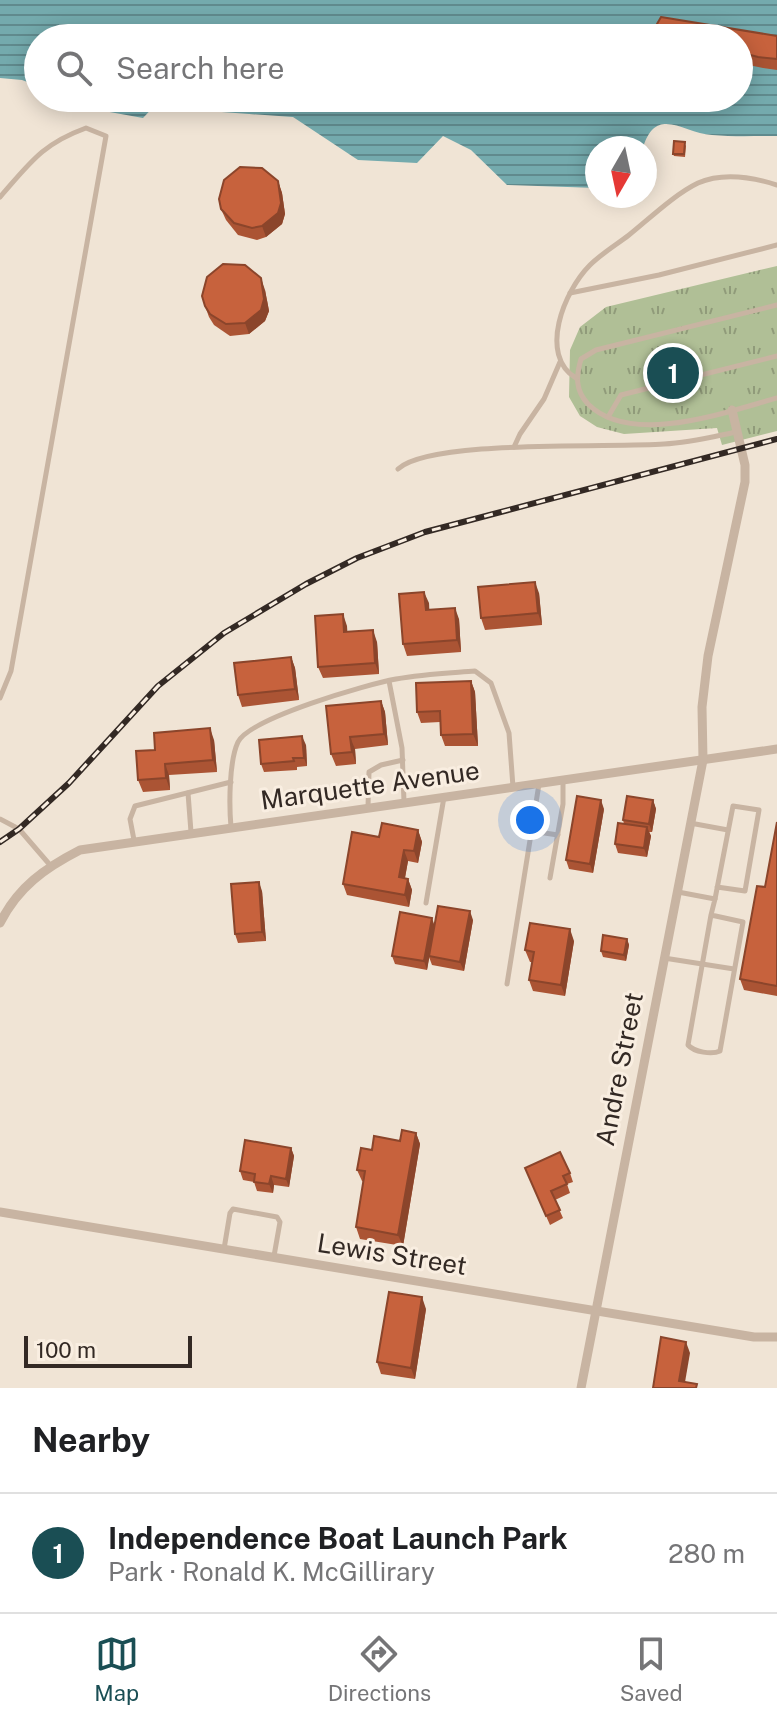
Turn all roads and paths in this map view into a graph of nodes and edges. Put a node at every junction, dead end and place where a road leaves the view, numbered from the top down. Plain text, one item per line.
1 (777, 185) edge
2 (0, 197) edge
3 (777, 245) edge
4 (569, 294) junction
5 (777, 305) edge
6 (777, 356) edge
7 (560, 361) junction
8 (577, 379) junction
9 (777, 398) edge
10 (732, 410) junction
11 (608, 417) junction
12 (737, 431) junction
13 (514, 447) junction
14 (398, 469) dead end
15 (389, 681) junction
16 (0, 698) edge
17 (777, 749) edge
18 (403, 760) junction
19 (703, 760) junction
20 (563, 779) junction
21 (231, 782) junction
22 (539, 783) junction
23 (513, 787) junction
24 (188, 793) junction
25 (444, 796) junction
26 (404, 802) junction
27 (368, 807) junction
28 (0, 819) edge
29 (690, 823) junction
30 (231, 827) junction
31 (728, 830) junction
32 (531, 831) junction
33 (191, 832) junction
34 (558, 835) junction
35 (134, 840) junction
36 (50, 865) junction
37 (550, 878) dead end
38 (717, 887) junction
39 (677, 892) junction
40 (715, 899) junction
41 (426, 903) dead end
42 (711, 915) junction
43 (0, 923) edge
44 (664, 958) junction
45 (702, 964) junction
46 (734, 969) junction
47 (507, 984) dead end
48 (0, 1212) edge
49 (224, 1249) junction
50 (274, 1257) junction
51 (594, 1310) junction
52 (777, 1337) edge
53 (581, 1388) edge

1 - 4 lane
2 - 16 lane
3 - 4 lane
4 - 7 lane
5 - 8 lane
6 - 11 lane
7 - 8 lane
7 - 13 lane
8 - 11 lane
9 - 10 lane
10 - 11 lane
10 - 12 street, Andre Street
12 - 13 lane
12 - 19 street, Andre Street
13 - 14 lane
15 - 18 lane
15 - 21 lane
15 - 23 lane
17 - 19 street, Marquette Avenue
18 - 26 lane
18 - 27 lane
19 - 20 street, Marquette Avenue
19 - 29 street, Andre Street
20 - 22 street, Marquette Avenue
20 - 34 lane
21 - 24 lane
21 - 30 lane
22 - 23 street, Marquette Avenue
22 - 32 lane
23 - 25 street, Marquette Avenue
24 - 33 lane
24 - 35 lane
25 - 26 street, Marquette Avenue
25 - 41 lane
26 - 27 street, Marquette Avenue
27 - 30 street, Marquette Avenue
28 - 36 lane
29 - 31 lane
29 - 39 street, Andre Street
30 - 33 street, Marquette Avenue
31 - 38 lane
31 - 38 lane
32 - 34 lane
32 - 47 lane
33 - 35 street, Marquette Avenue
34 - 37 lane
35 - 36 street, Marquette Avenue
36 - 43 street, Marquette Avenue
38 - 40 lane
39 - 40 lane
39 - 44 street, Andre Street
40 - 42 lane
42 - 45 lane
42 - 46 lane
44 - 45 lane
44 - 51 street, Andre Street
45 - 46 lane
45 - 46 lane
48 - 49 street, Lewis Street
49 - 50 street, Lewis Street
49 - 50 lane
50 - 51 street, Lewis Street
51 - 52 street, Lewis Street
51 - 53 street, Andre Street

